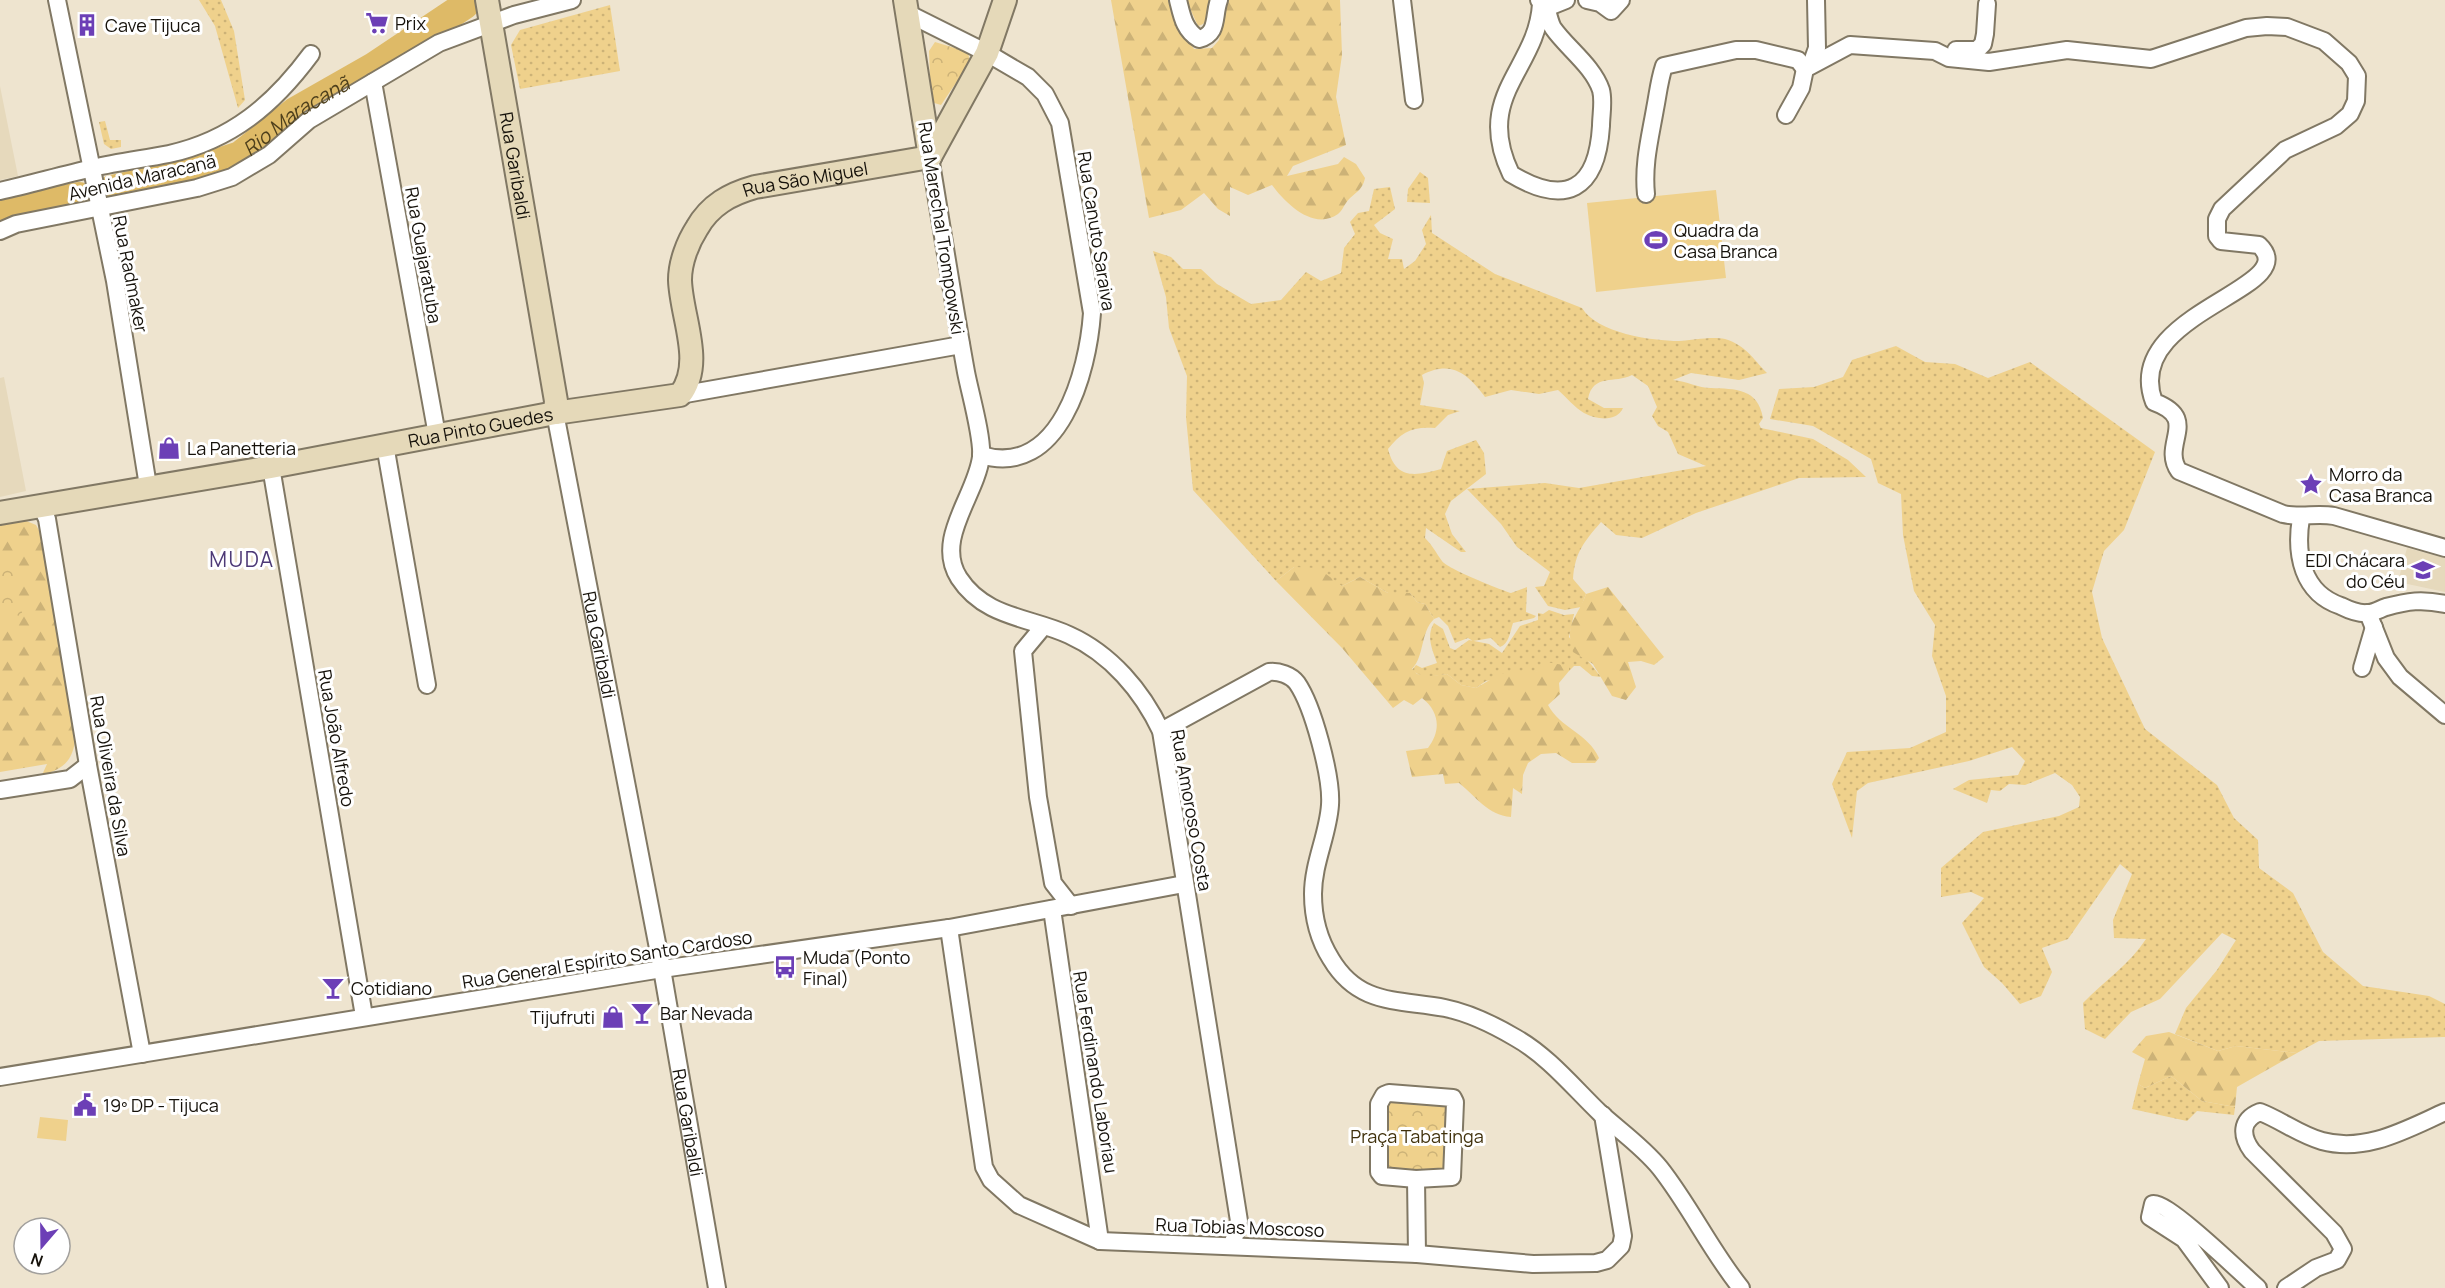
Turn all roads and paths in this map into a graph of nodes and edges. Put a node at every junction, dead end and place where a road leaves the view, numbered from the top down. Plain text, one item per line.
1 (57, 0) edge
2 (572, 0) edge
3 (1005, 0) edge
4 (1178, 0) edge
5 (1219, 0) edge
6 (1402, 0) edge
7 (1566, 0) edge
8 (1587, 0) edge
9 (1621, 0) edge
10 (1816, 0) edge
11 (1542, 4) edge
12 (1988, 4) dead end
13 (906, 6) edge
14 (489, 10) edge
15 (1935, 51) junction
16 (987, 53) junction
17 (312, 54) dead end
18 (1808, 67) junction
19 (374, 82) junction
20 (1414, 100) dead end
21 (1786, 115) dead end
22 (930, 157) junction
23 (92, 174) junction
24 (0, 191) edge
25 (1646, 194) dead end
26 (98, 206) junction
27 (0, 231) edge
28 (961, 345) junction
29 (680, 396) junction
30 (555, 413) junction
31 (437, 435) junction
32 (385, 445) junction
33 (981, 455) junction
34 (270, 467) junction
35 (148, 486) junction
36 (41, 506) junction
37 (0, 513) edge
38 (2301, 518) junction
39 (2445, 548) edge
40 (2445, 604) edge
41 (2371, 620) junction
42 (1043, 627) junction
43 (2362, 668) dead end
44 (427, 685) dead end
45 (2445, 715) edge
46 (1161, 731) junction
47 (88, 765) junction
48 (0, 790) edge
49 (1184, 884) junction
50 (1071, 906) junction
51 (1052, 909) junction
52 (949, 928) junction
53 (662, 969) junction
54 (364, 1016) junction
55 (142, 1054) junction
56 (0, 1077) edge
57 (2445, 1112) edge
58 (1603, 1115) junction
59 (1416, 1179) junction
60 (1100, 1241) junction
61 (1232, 1246) junction
62 (1418, 1254) junction
63 (717, 1288) edge
64 (1741, 1288) edge
65 (2220, 1288) edge
66 (2258, 1288) edge
67 (2286, 1288) edge

1 - 23 street, Rua Radmaker
2 - 14 street, Avenida Maracanã
3 - 16 street
4 - 5 street
6 - 20 street
7 - 11 street
8 - 9 street
10 - 18 street
11 - 11 street
12 - 15 street
13 - 16 street, Rua Canuto Saraiva
13 - 22 street, Rua Marechal Trompowski
14 - 19 street, Avenida Maracanã
14 - 30 street, Rua Garibaldi
15 - 18 street
15 - 38 street
16 - 22 street
16 - 33 street, Rua Canuto Saraiva
17 - 23 street, Avenida Maracanã
18 - 21 street
18 - 25 street
19 - 26 street, Avenida Maracanã
19 - 31 street, Rua Guajaratuba
22 - 28 street, Rua Marechal Trompowski
22 - 29 street, Rua São Miguel
23 - 24 street, Avenida Maracanã
23 - 26 street, Rua Radmaker
26 - 27 street, Avenida Maracanã
26 - 35 street, Rua Radmaker
28 - 29 street, Rua Pinto Guedes
28 - 33 street, Rua Marechal Trompowski
29 - 30 street, Rua Pinto Guedes
30 - 31 street, Rua Pinto Guedes
30 - 53 street, Rua Garibaldi
31 - 32 street, Rua Pinto Guedes
32 - 34 street, Rua Pinto Guedes
32 - 44 street
33 - 42 street, Rua Amoroso Costa
34 - 35 street, Rua Pinto Guedes
34 - 54 street, Rua João Alfredo
35 - 36 street, Rua Pinto Guedes
36 - 37 street, Rua Pinto Guedes
36 - 47 street, Rua Oliveira da Silva
38 - 39 street
38 - 41 street
40 - 41 street
41 - 43 street
41 - 45 street
42 - 46 street, Rua Amoroso Costa
42 - 50 street
46 - 49 street, Rua Amoroso Costa
46 - 58 street
47 - 48 street
47 - 55 street, Rua Oliveira da Silva
49 - 50 street, Rua General Espírito Santo Cardoso
49 - 61 street, Rua Amoroso Costa
50 - 51 street, Rua General Espírito Santo Cardoso
51 - 52 street, Rua General Espírito Santo Cardoso
51 - 60 street, Rua Ferdinando Laboriau
52 - 53 street, Rua General Espírito Santo Cardoso
52 - 60 street, Rua Tobias Moscoso
53 - 54 street, Rua General Espírito Santo Cardoso
53 - 63 street, Rua Garibaldi
54 - 55 street, Rua General Espírito Santo Cardoso
55 - 56 street, Rua General Espírito Santo Cardoso
57 - 67 street
58 - 62 street, Rua Tobias Moscoso
58 - 64 street
59 - 59 street
59 - 62 street
60 - 61 street, Rua Tobias Moscoso
61 - 62 street, Rua Tobias Moscoso
65 - 66 street

